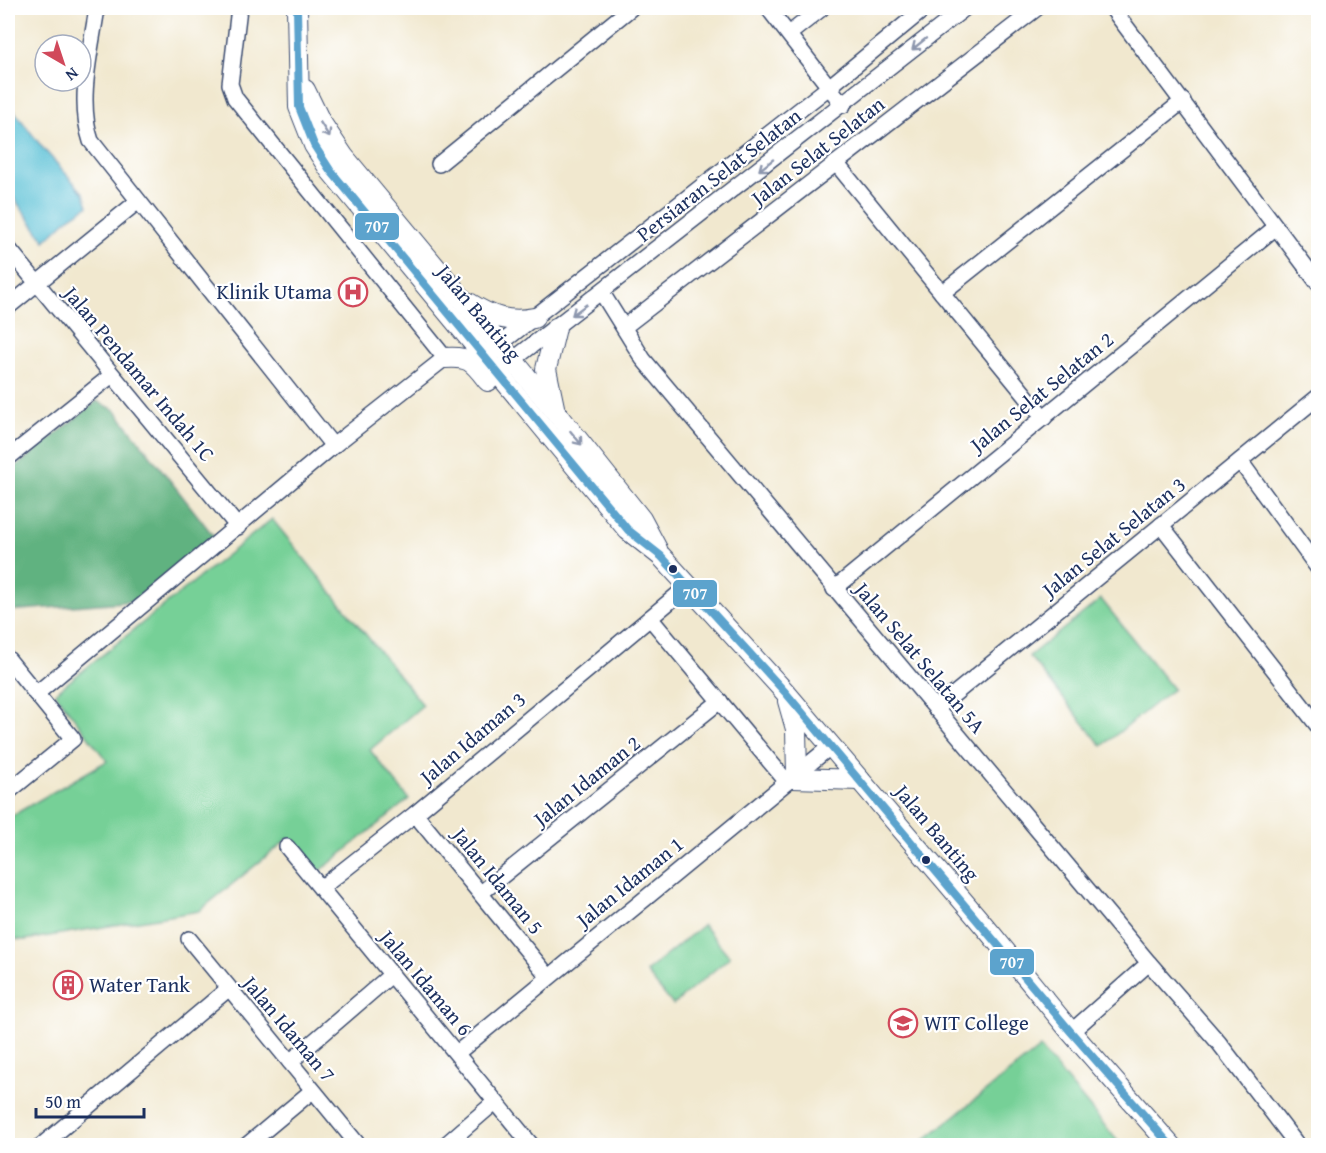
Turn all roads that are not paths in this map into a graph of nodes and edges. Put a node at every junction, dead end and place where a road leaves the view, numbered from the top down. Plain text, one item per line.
1 (97, 8) edge
2 (239, 8) edge
3 (297, 8) edge
4 (631, 8) edge
5 (768, 8) edge
6 (822, 8) edge
7 (924, 8) edge
8 (965, 8) edge
9 (1037, 8) edge
10 (1112, 8) edge
11 (789, 34) junction
12 (299, 78) junction
13 (829, 87) junction
14 (1183, 102) junction
15 (843, 105) junction
16 (836, 163) junction
17 (439, 164) dead end
18 (137, 202) junction
19 (1276, 227) junction
20 (8, 248) edge
21 (1318, 283) edge
22 (37, 284) junction
23 (455, 293) junction
24 (602, 293) junction
25 (942, 293) junction
26 (8, 307) edge
27 (534, 318) junction
28 (624, 327) junction
29 (556, 328) junction
30 (491, 351) junction
31 (445, 358) junction
32 (505, 367) junction
33 (112, 375) junction
34 (1318, 397) edge
35 (555, 411) junction
36 (1044, 418) junction
37 (540, 425) junction
38 (333, 446) junction
39 (8, 458) edge
40 (1240, 461) junction
41 (1161, 525) junction
42 (238, 527) junction
43 (661, 556) junction
44 (1318, 568) edge
45 (688, 586) junction
46 (834, 588) junction
47 (650, 618) junction
48 (8, 659) edge
49 (785, 693) junction
50 (36, 694) junction
51 (720, 701) junction
52 (936, 709) junction
53 (1318, 726) edge
54 (831, 747) junction
55 (792, 778) junction
56 (860, 780) junction
57 (8, 792) edge
58 (416, 814) junction
59 (287, 847) dead end
60 (321, 888) junction
61 (481, 893) junction
62 (189, 939) dead end
63 (1149, 963) junction
64 (391, 975) junction
65 (548, 976) junction
66 (228, 988) junction
67 (1071, 1032) junction
68 (457, 1053) junction
69 (290, 1062) junction
70 (312, 1090) junction
71 (495, 1102) junction
72 (41, 1146) edge
73 (246, 1146) edge
74 (359, 1146) edge
75 (444, 1146) edge
76 (532, 1146) edge
77 (1171, 1146) edge
78 (1298, 1146) edge

1 - 18 street
2 - 31 street
3 - 12 main road, Jalan Banting
4 - 17 street
5 - 11 street
6 - 11 street
7 - 13 street, Persiaran Selat Selatan
8 -> 15 street, Persiaran Selat Selatan
9 - 16 street, Jalan Selat Selatan
10 - 14 street
11 - 13 street
12 -> 23 main road, Jalan Banting
12 - 30 main road, Jalan Banting
13 - 15 street
13 - 27 street, Persiaran Selat Selatan
14 - 19 street
14 - 25 street
15 -> 24 street, Persiaran Selat Selatan
16 - 25 street
16 - 28 street, Jalan Selat Selatan
18 - 22 street
18 - 38 street
19 - 21 street
19 - 36 street, Jalan Selat Selatan 2
20 - 22 street, Jalan Pendamar Indah 1C
22 - 26 street
22 - 33 street, Jalan Pendamar Indah 1C
23 - 27 main road
23 - 30 main road, Jalan Banting
24 - 28 street, Jalan Selat Selatan 5A
24 -> 29 street, Persiaran Selat Selatan
25 - 36 street
27 - 30 street, Persiaran Selat Selatan
28 - 46 street, Jalan Selat Selatan 5A
29 - 32 street, Persiaran Selat Selatan
29 - 35 main road
30 - 32 main road, Jalan Banting
31 - 37 main road
31 - 38 street
32 - 35 main road, Jalan Banting
32 - 37 main road, Jalan Banting
33 - 39 street
33 - 42 street, Jalan Pendamar Indah 1C
34 - 40 street, Jalan Selat Selatan 3
35 -> 43 main road, Jalan Banting
36 - 46 street, Jalan Selat Selatan 2
37 - 43 main road, Jalan Banting
38 - 42 street
40 - 41 street, Jalan Selat Selatan 3
40 - 44 street
41 - 52 street, Jalan Selat Selatan 3
41 - 53 street
42 - 50 street
43 - 45 main road, Jalan Banting
45 - 47 street, Jalan Idaman 3
45 - 49 main road, Jalan Banting
46 - 52 street, Jalan Selat Selatan 5A
47 - 51 street
47 - 58 street, Jalan Idaman 3
48 - 50 street
49 - 54 main road, Jalan Banting
49 - 55 main road
50 - 57 street
51 - 55 street
51 - 61 street, Jalan Idaman 2
52 - 63 street, Jalan Selat Selatan 5A
54 - 55 street, Jalan Idaman 1
54 - 56 main road, Jalan Banting
55 - 56 main road
55 - 65 street, Jalan Idaman 1
56 - 67 main road, Jalan Banting
58 - 60 street, Jalan Idaman 3
58 - 61 street, Jalan Idaman 5
59 - 60 street, Jalan Idaman 6
60 - 64 street, Jalan Idaman 6
61 - 65 street, Jalan Idaman 5
62 - 66 street, Jalan Idaman 7
63 - 67 street
63 - 78 street, Jalan Selat Selatan 5A
64 - 68 street, Jalan Idaman 6
64 - 69 street
65 - 68 street, Jalan Idaman 1
66 - 69 street, Jalan Idaman 7
66 - 72 street
67 - 77 main road, Jalan Banting
68 - 71 street, Jalan Idaman 6
69 - 70 street, Jalan Idaman 7
70 - 73 street
70 - 74 street, Jalan Idaman 7
71 - 75 street
71 - 76 street, Jalan Idaman 6

